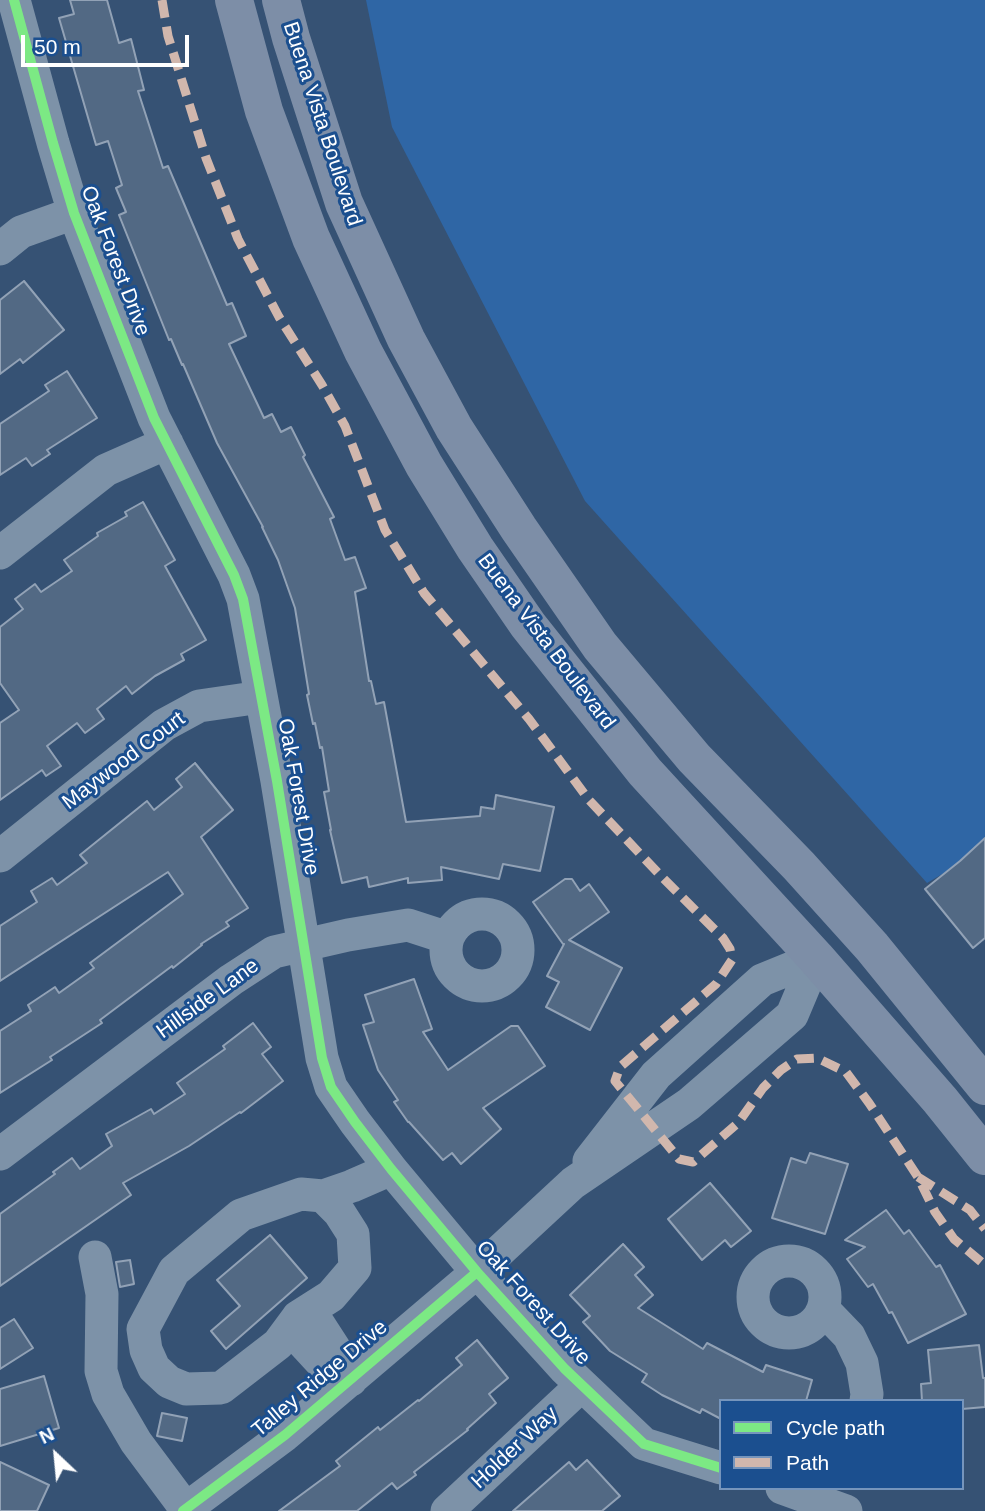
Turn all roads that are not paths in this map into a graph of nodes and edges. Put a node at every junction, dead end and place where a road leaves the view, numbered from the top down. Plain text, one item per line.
1 (14, 0) edge
2 (234, 0) edge
3 (281, 0) edge
4 (74, 213) junction
5 (0, 249) edge
6 (167, 443) junction
7 (0, 553) edge
8 (261, 697) junction
9 (0, 856) edge
10 (852, 924) junction
11 (448, 938) dead end
12 (304, 945) junction
13 (816, 958) junction
14 (985, 1086) edge
15 (0, 1154) edge
16 (985, 1156) edge
17 (391, 1170) junction
18 (573, 1183) junction
19 (323, 1196) junction
20 (353, 1234) junction
21 (95, 1257) dead end
22 (477, 1272) junction
23 (823, 1309) dead end
24 (298, 1317) junction
25 (351, 1380) junction
26 (582, 1385) junction
27 (866, 1399) edge
28 (719, 1467) edge
29 (802, 1497) edge
30 (184, 1510) edge
31 (447, 1511) edge
32 (846, 1511) edge

1 - 4 street, Oak Forest Drive
2 - 13 main road, Buena Vista Boulevard
3 - 10 main road, Buena Vista Boulevard
4 - 5 street
4 - 6 street, Oak Forest Drive
6 - 7 street
6 - 8 street, Oak Forest Drive
8 - 9 street, Maywood Court
8 - 12 street, Oak Forest Drive
10 - 13 main road
10 - 14 main road, Buena Vista Boulevard
11 - 12 street, Hillside Lane
12 - 15 street, Hillside Lane
12 - 17 street, Oak Forest Drive
13 - 16 main road, Buena Vista Boulevard
13 - 18 street, Talley Ridge Drive
13 - 18 street, Talley Ridge Drive
17 - 19 street
17 - 20 street
17 - 22 street, Oak Forest Drive
18 - 22 street, Talley Ridge Drive
19 - 20 street
19 - 24 street
20 - 24 street
21 - 30 street
22 - 25 street, Talley Ridge Drive
22 - 26 street, Oak Forest Drive
23 - 27 street
24 - 25 street
25 - 30 street, Talley Ridge Drive
26 - 28 street, Oak Forest Drive
26 - 31 street, Holder Way
29 - 32 street

